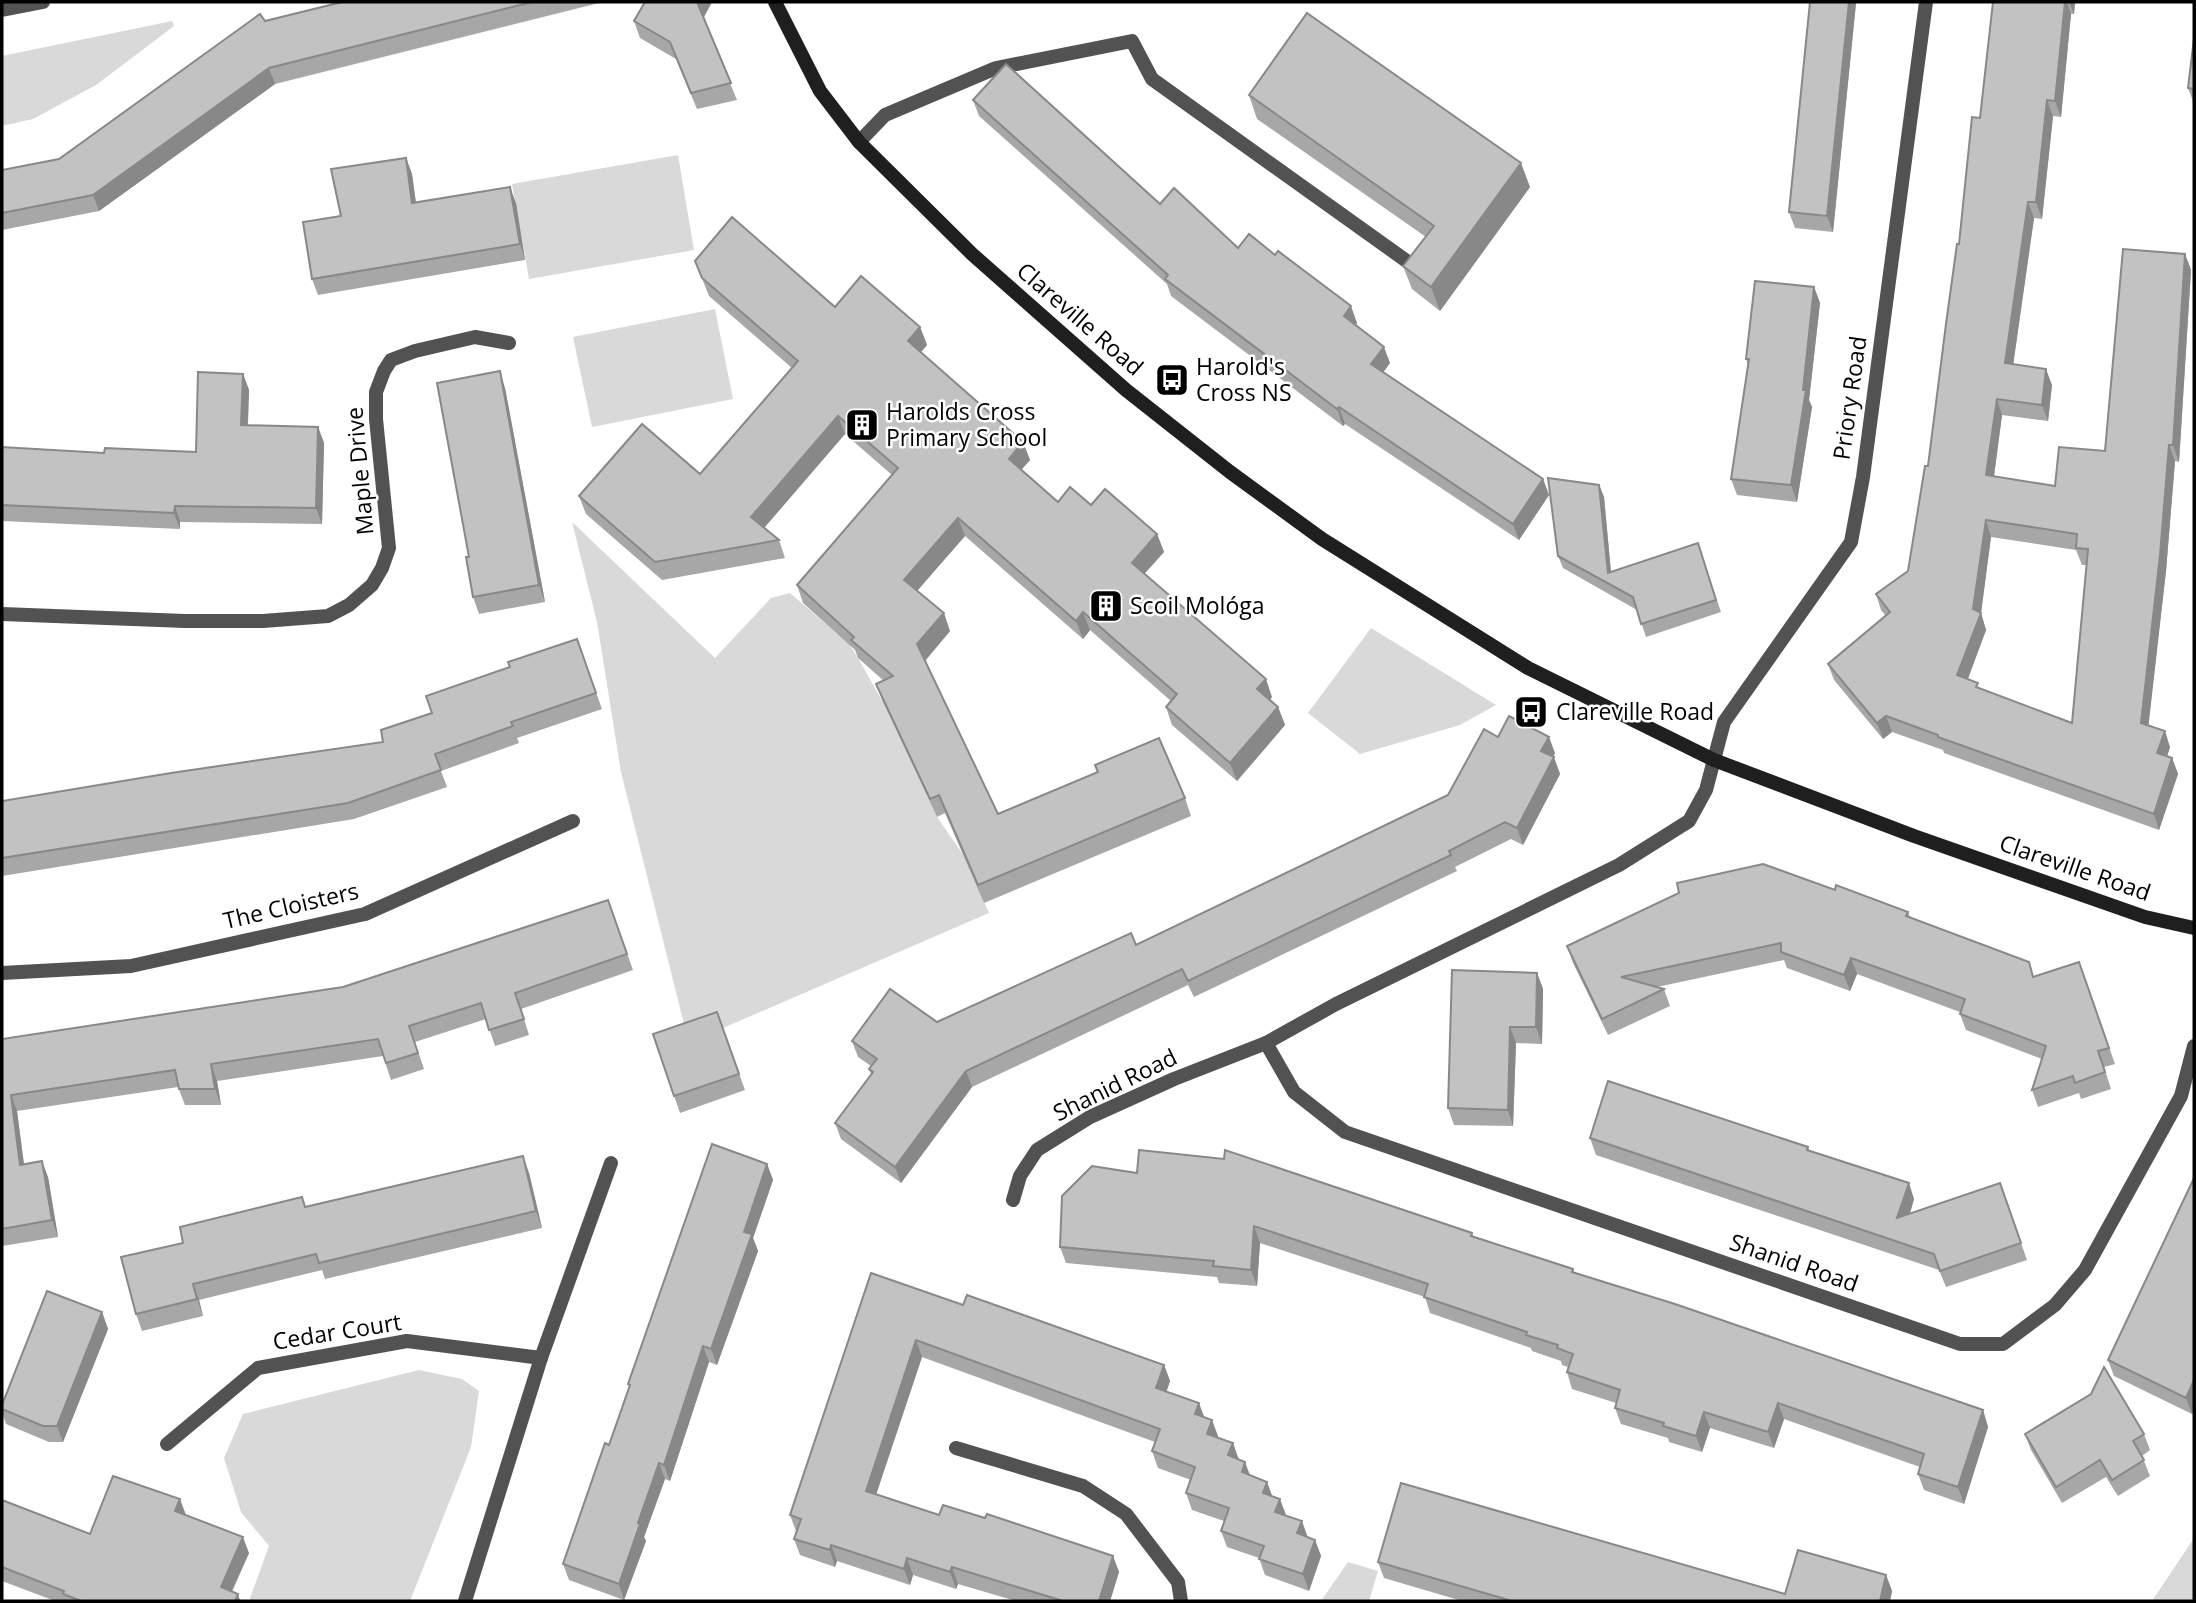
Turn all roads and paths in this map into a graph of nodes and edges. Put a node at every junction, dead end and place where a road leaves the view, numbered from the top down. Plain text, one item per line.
1 (43, 2) edge
2 (775, 2) edge
3 (1926, 2) edge
4 (2, 10) edge
5 (859, 142) junction
6 (1415, 267) edge
7 (509, 343) dead end
8 (2, 614) edge
9 (1714, 760) junction
10 (573, 821) dead end
11 (2194, 928) edge
12 (2, 973) edge
13 (1266, 1043) junction
14 (2194, 1046) edge
15 (611, 1163) dead end
16 (1013, 1200) dead end
17 (541, 1358) junction
18 (167, 1444) dead end
19 (956, 1448) dead end
20 (466, 1601) edge
21 (1181, 1601) edge

1 - 4 street
2 - 5 street, Clareville Road
3 - 9 street, Priory Road
5 - 6 street
5 - 9 street, Clareville Road
7 - 8 street, Maple Drive
9 - 11 street, Clareville Road
9 - 13 street, Shanid Road
10 - 12 street, The Cloisters
13 - 14 street, Shanid Road
13 - 16 street, Shanid Road
15 - 17 street
17 - 18 street, Cedar Court
17 - 20 street
19 - 21 street

